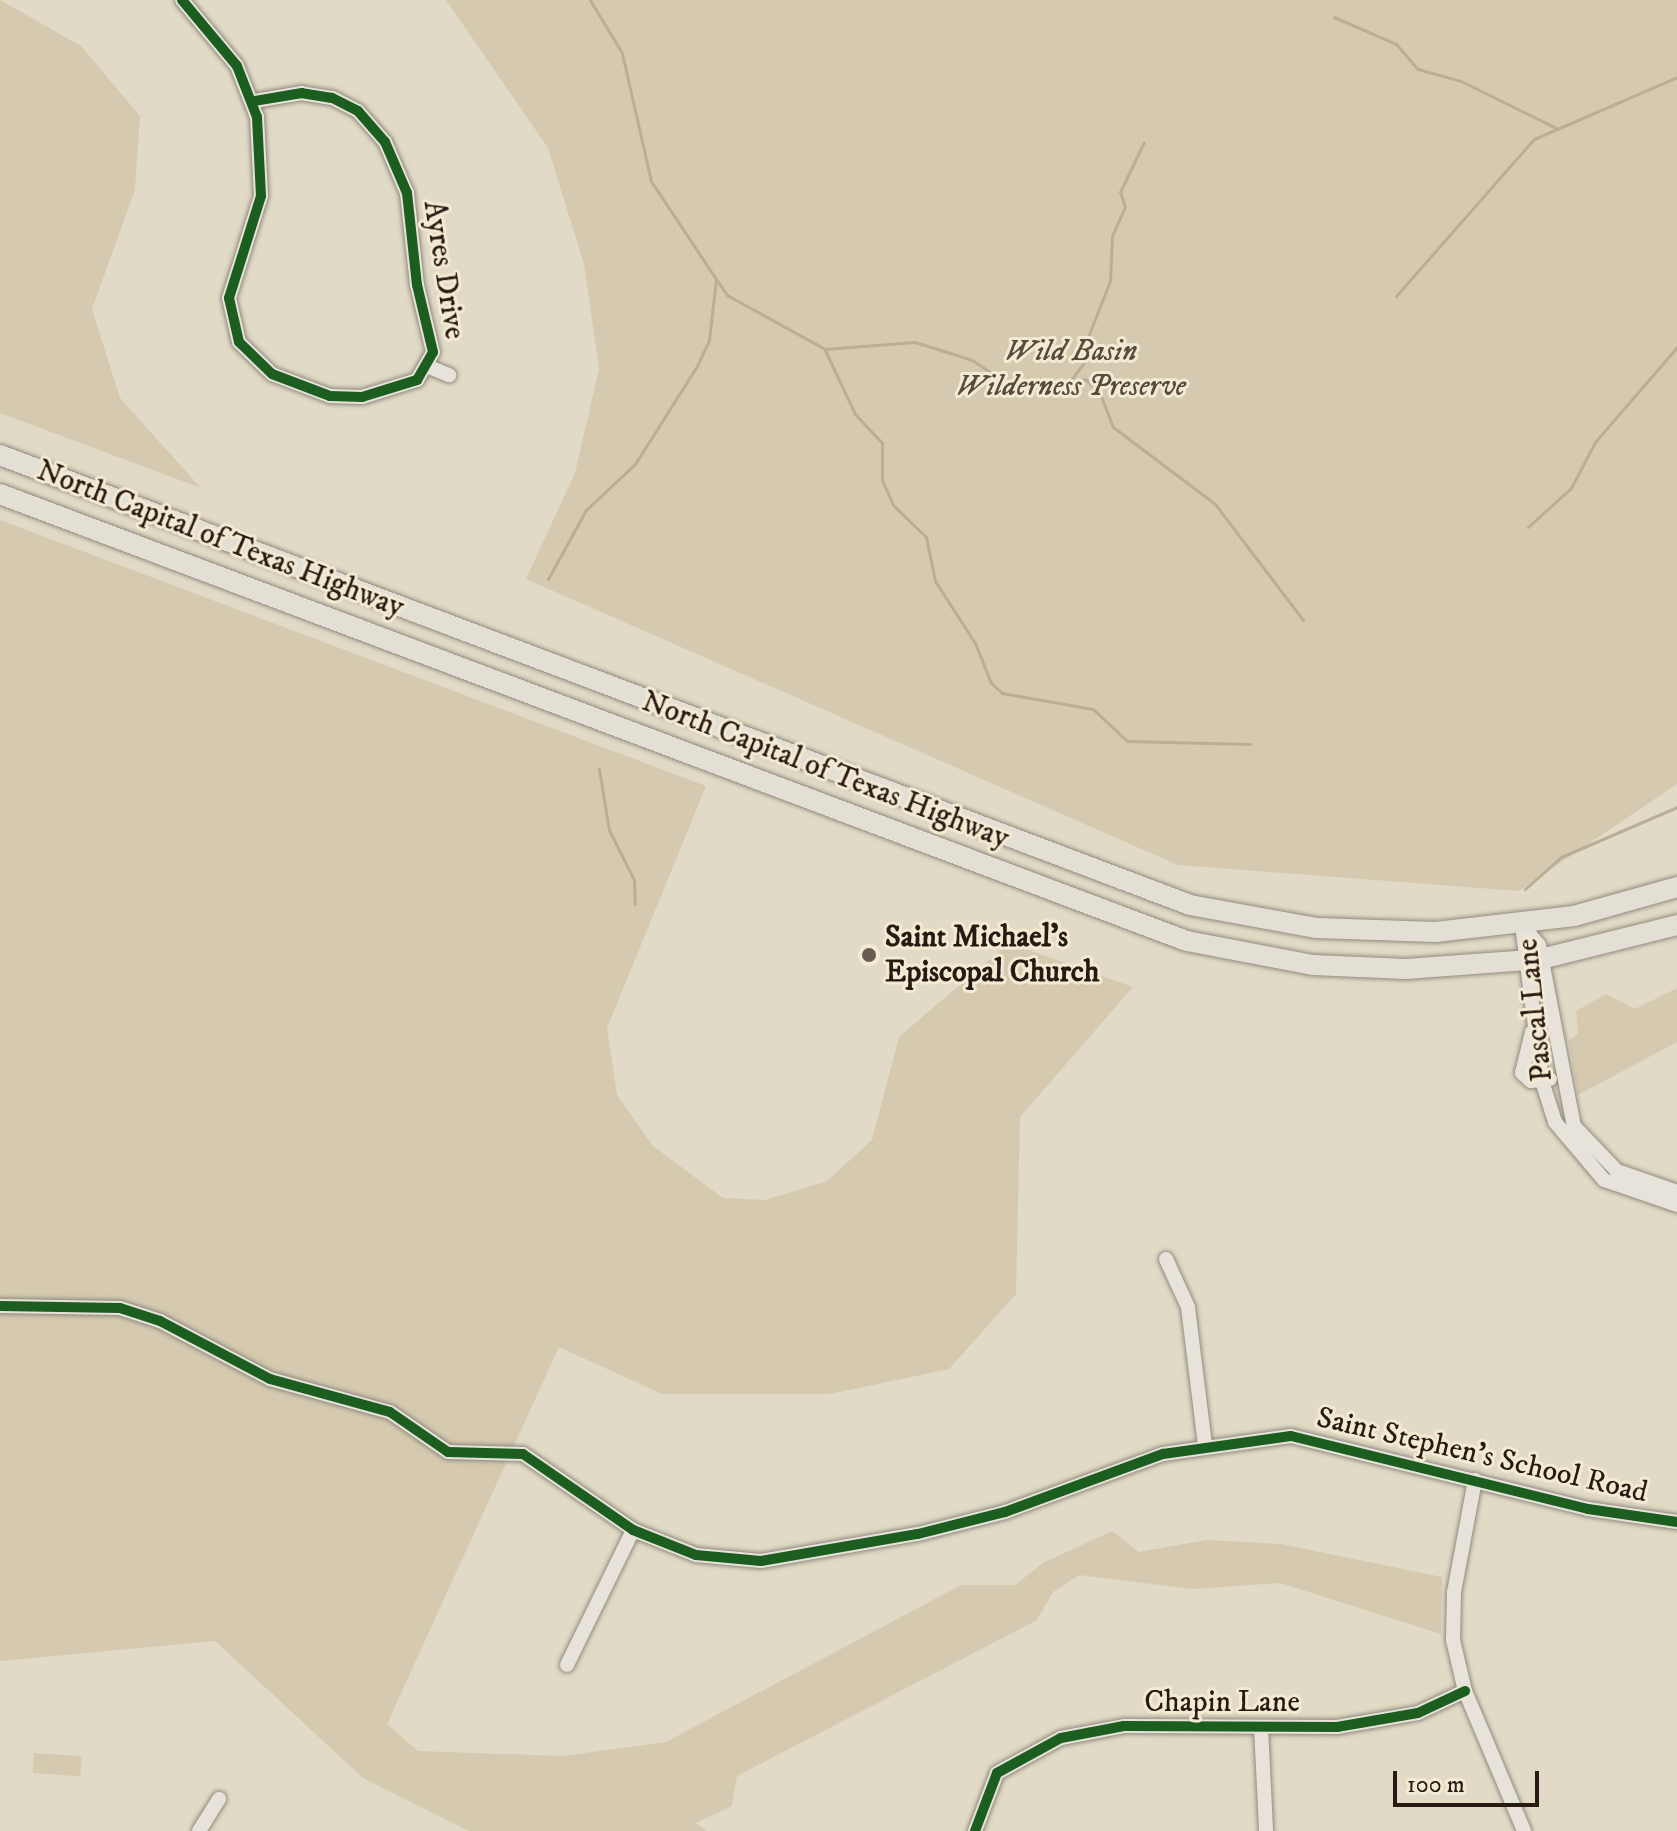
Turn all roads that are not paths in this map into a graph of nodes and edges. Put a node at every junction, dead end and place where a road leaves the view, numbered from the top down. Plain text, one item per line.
1 (183, 0) edge
2 (254, 101) junction
3 (429, 367) junction
4 (449, 375) dead end
5 (0, 455) edge
6 (0, 494) edge
7 (741, 738) junction
8 (728, 773) junction
9 (1677, 887) edge
10 (1522, 925) junction
11 (1677, 925) edge
12 (1533, 960) junction
13 (1560, 1078) junction
14 (1542, 1081) junction
15 (1566, 1106) junction
16 (1550, 1110) junction
17 (1677, 1192) edge
18 (1655, 1195) junction
19 (1677, 1205) edge
20 (1166, 1259) dead end
21 (0, 1306) edge
22 (1205, 1446) junction
23 (1475, 1480) junction
24 (1677, 1522) edge
25 (633, 1530) junction
26 (567, 1665) dead end
27 (1465, 1691) junction
28 (1261, 1727) junction
29 (219, 1799) dead end
30 (199, 1831) edge
31 (975, 1831) edge
32 (1266, 1831) edge
33 (1524, 1831) edge

1 - 2 street
2 - 3 street, Ayres Drive
2 - 3 street
3 - 4 street, Ayres Drive
5 - 7 highway, North Capital of Texas Highway
6 - 8 highway, North Capital of Texas Highway
7 - 8 highway
7 - 10 highway, North Capital of Texas Highway
8 - 12 highway, North Capital of Texas Highway
9 - 10 highway, North Capital of Texas Highway
10 - 12 street, Pascal Lane
11 - 12 highway, North Capital of Texas Highway
12 - 13 street, Pascal Lane
12 - 14 street, Pascal Lane
13 - 14 street
13 - 15 street, Pascal Lane
14 - 16 street, Pascal Lane
15 - 16 street
15 - 18 street, Pascal Lane
16 - 18 street, Pascal Lane
17 - 18 street, Pascal Lane
18 - 19 street, Pascal Lane
20 - 22 street
21 - 25 street, Saint Stephen's School Road
22 - 23 street, Saint Stephen's School Road
22 - 25 street, Saint Stephen's School Road
23 - 24 street, Saint Stephen's School Road
23 - 27 street
25 - 26 street
27 - 28 street, Chapin Lane
27 - 33 street
28 - 31 street, Chapin Lane
28 - 32 street
29 - 30 street

